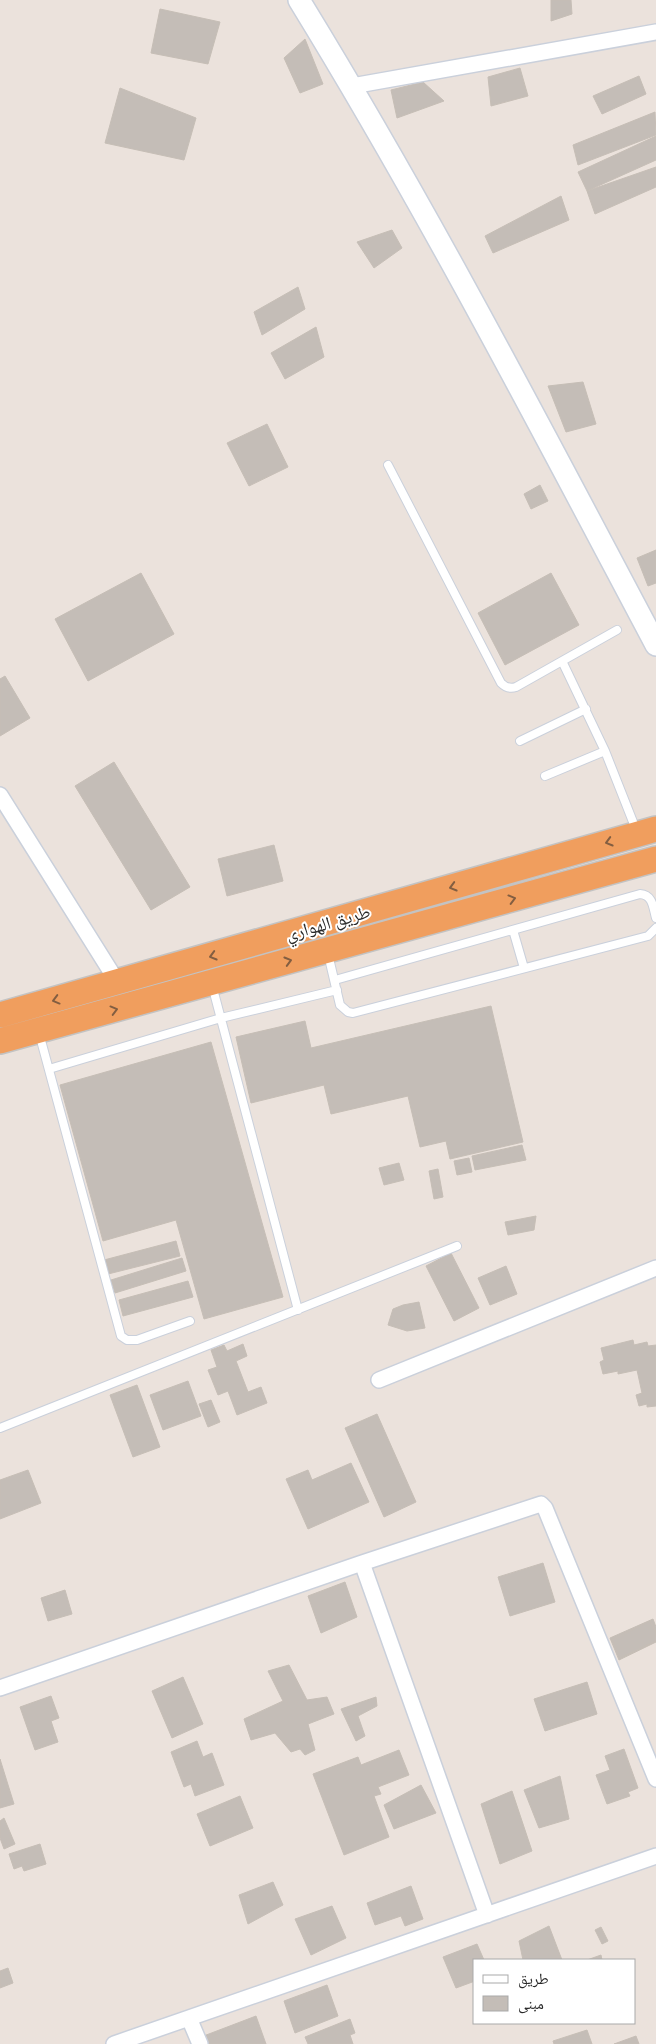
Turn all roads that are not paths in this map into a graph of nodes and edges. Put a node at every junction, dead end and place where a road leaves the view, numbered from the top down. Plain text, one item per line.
1 (299, 0) edge
2 (656, 32) edge
3 (352, 86) junction
4 (388, 464) dead end
5 (617, 630) dead end
6 (656, 645) edge
7 (562, 661) junction
8 (586, 709) junction
9 (520, 741) dead end
10 (605, 751) junction
11 (545, 776) dead end
12 (0, 795) edge
13 (647, 831) edge
14 (656, 859) edge
15 (656, 918) edge
16 (656, 928) edge
17 (513, 930) junction
18 (246, 946) junction
19 (327, 950) junction
20 (524, 968) junction
21 (253, 971) junction
22 (335, 980) junction
23 (118, 983) junction
24 (211, 983) junction
25 (337, 990) junction
26 (0, 1015) edge
27 (221, 1018) junction
28 (38, 1031) junction
29 (0, 1042) edge
30 (49, 1068) junction
31 (457, 1246) dead end
32 (656, 1268) edge
33 (298, 1310) junction
34 (190, 1321) dead end
35 (379, 1380) dead end
36 (0, 1428) edge
37 (362, 1563) junction
38 (0, 1688) edge
39 (656, 1780) edge
40 (656, 1856) edge
41 (486, 1915) junction
42 (189, 2018) junction
43 (114, 2044) edge
44 (200, 2044) edge

1 - 3 main road
2 - 3 street
3 - 6 main road
4 - 7 lane
5 - 7 lane
7 - 8 lane
8 - 9 lane
8 - 10 lane
10 - 11 lane
10 - 13 lane
12 - 23 street
13 -> 18 highway, طريق الهواري
19 -> 14 highway, طريق الهواري
15 - 17 lane
16 - 20 lane
17 - 20 lane
17 - 22 lane
18 - 21 highway
18 -> 23 highway, طريق الهواري
21 -> 19 highway, طريق الهواري
19 - 22 lane
20 - 25 lane
21 - 24 highway, طريق الهواري
22 - 25 lane
23 -> 26 highway, طريق الهواري
24 - 27 lane
28 -> 24 highway, طريق الهواري
25 - 27 lane
27 - 30 lane
27 - 33 lane
28 - 29 highway, طريق الهواري
28 - 30 lane
30 - 34 lane
31 - 33 lane
32 - 35 street
33 - 36 lane
37 - 38 street
37 - 39 street
37 - 41 street
40 - 41 street
41 - 42 street
42 - 43 street
42 - 44 street

